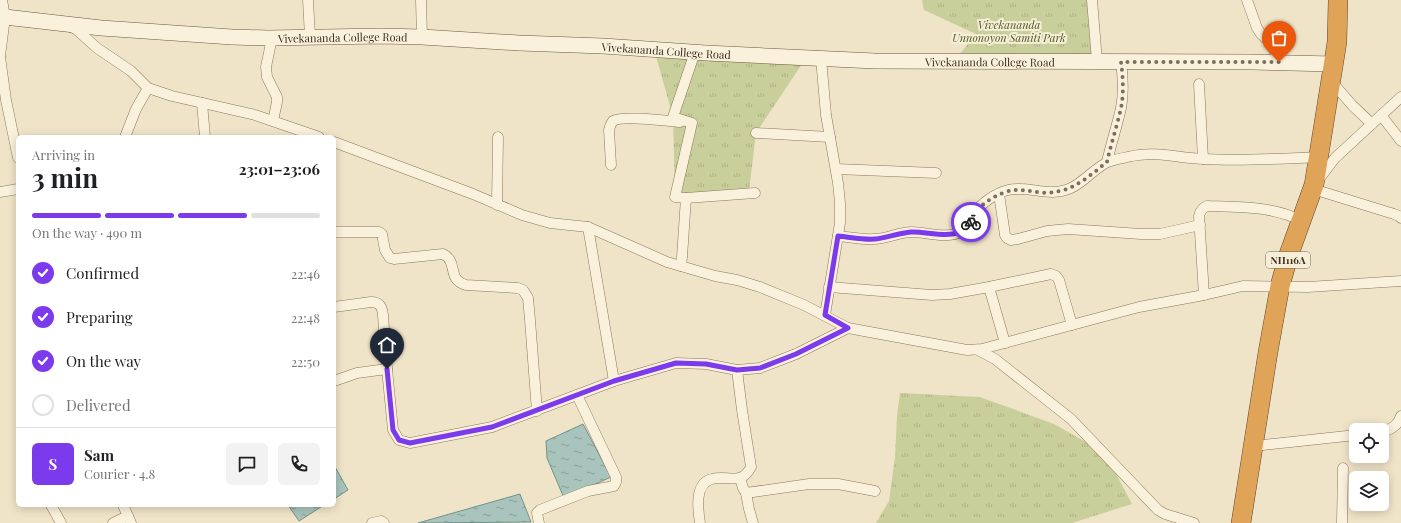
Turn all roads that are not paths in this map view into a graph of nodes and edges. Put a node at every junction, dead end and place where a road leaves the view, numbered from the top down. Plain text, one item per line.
1 (2, 0) edge
2 (308, 0) edge
3 (421, 0) edge
4 (1092, 0) edge
5 (1247, 0) edge
6 (1338, 0) edge
7 (2, 16) edge
8 (64, 24) junction
9 (310, 36) junction
10 (422, 37) junction
11 (272, 38) junction
12 (695, 52) junction
13 (0, 56) edge
14 (821, 58) junction
15 (1097, 62) junction
16 (1121, 62) junction
17 (1279, 62) junction
18 (1332, 73) junction
19 (1199, 84) dead end
20 (148, 88) junction
21 (1401, 97) edge
22 (3, 100) edge
23 (202, 103) junction
24 (1381, 115) junction
25 (273, 121) junction
26 (692, 123) junction
27 (1372, 124) junction
28 (756, 133) dead end
29 (125, 135) edge
30 (205, 135) edge
31 (313, 135) edge
32 (498, 137) dead end
33 (830, 137) junction
34 (1401, 141) edge
35 (336, 143) edge
36 (16, 150) edge
37 (1318, 158) junction
38 (1203, 159) junction
39 (1107, 162) junction
40 (611, 165) dead end
41 (836, 169) junction
42 (936, 173) dead end
43 (1314, 187) junction
44 (16, 189) edge
45 (0, 192) edge
46 (755, 193) dead end
47 (999, 194) junction
48 (686, 198) junction
49 (497, 205) junction
50 (1401, 218) edge
51 (1302, 220) junction
52 (1200, 225) junction
53 (588, 227) junction
54 (336, 232) edge
55 (838, 236) junction
56 (681, 266) junction
57 (1401, 281) edge
58 (1280, 286) junction
59 (829, 287) junction
60 (989, 287) junction
61 (1204, 295) junction
62 (336, 307) edge
63 (825, 315) junction
64 (1072, 325) junction
65 (848, 328) junction
66 (1005, 343) junction
67 (978, 350) junction
68 (387, 369) junction
69 (737, 370) junction
70 (336, 380) edge
71 (614, 381) junction
72 (577, 395) junction
73 (536, 411) junction
74 (1400, 423) edge
75 (1389, 430) edge
76 (1349, 436) edge
77 (1253, 446) junction
78 (1344, 468) dead end
79 (740, 478) junction
80 (875, 491) dead end
81 (746, 493) junction
82 (53, 507) edge
83 (124, 507) edge
84 (130, 520) edge
85 (61, 523) edge
86 (113, 523) edge
87 (372, 523) edge
88 (384, 523) edge
89 (539, 523) edge
90 (700, 523) edge
91 (753, 523) edge
92 (1194, 523) edge
93 (1241, 523) edge
94 (1342, 523) edge

1 - 7 street
2 - 9 street
3 - 10 street
4 - 15 street
5 - 17 street
6 - 18 highway, NH116A
7 - 8 street, Vivekananda College Road
7 - 13 street
8 - 11 street, Vivekananda College Road
8 - 20 street
9 - 10 street, Vivekananda College Road
9 - 11 street, Vivekananda College Road
10 - 12 street, Vivekananda College Road
11 - 25 street
12 - 14 street, Vivekananda College Road
12 - 26 street
13 - 22 street
14 - 15 street, Vivekananda College Road
14 - 33 street
15 - 16 street, Vivekananda College Road
16 - 17 street, Vivekananda College Road
16 - 39 street
17 - 18 street, Vivekananda College Road
18 - 27 street
18 - 37 highway, NH116A
19 - 38 street
20 - 23 street
20 - 29 street
21 - 24 street
22 - 36 street
23 - 25 street
23 - 30 street
24 - 27 street
24 - 34 street
25 - 31 street
26 - 40 street
26 - 48 street
27 - 43 street
28 - 33 street
32 - 49 street
33 - 41 street
35 - 49 street
37 - 38 street
37 - 43 highway, NH116A
38 - 39 street
39 - 47 street
41 - 42 street
41 - 55 street
43 - 50 street
43 - 51 highway, NH116A
44 - 45 street
46 - 48 street
47 - 52 street
47 - 55 street
48 - 56 street
49 - 53 street
51 - 52 street
51 - 58 highway, NH116A
52 - 61 street
53 - 56 street
53 - 71 street
54 - 73 street
55 - 59 street
56 - 63 street
57 - 58 street
58 - 61 street
58 - 77 highway, NH116A
59 - 60 street
59 - 63 street
60 - 64 street
60 - 66 street
61 - 64 street
62 - 68 street
63 - 65 street
64 - 66 street
65 - 67 street
65 - 69 street
66 - 67 street
67 - 92 street
68 - 70 street
68 - 73 street
69 - 71 street
69 - 79 street
71 - 72 street
72 - 73 street
72 - 89 street
74 - 75 street
76 - 77 street
77 - 93 highway, NH116A
78 - 94 street
79 - 81 street
79 - 90 street
80 - 81 street
81 - 91 street
82 - 85 street
83 - 84 street
84 - 86 street
87 - 88 street

